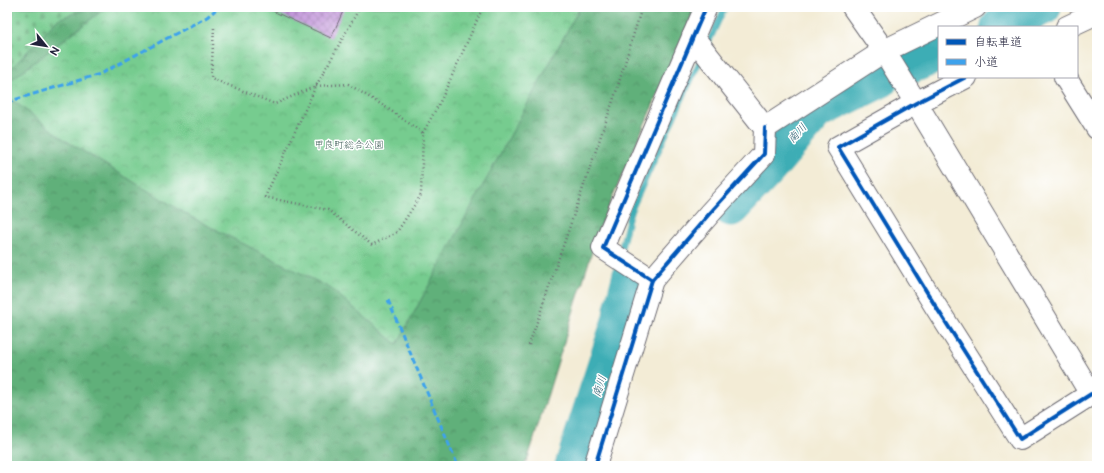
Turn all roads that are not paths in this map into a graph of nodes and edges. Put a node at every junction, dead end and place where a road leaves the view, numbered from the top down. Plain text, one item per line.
1 (706, 7) edge
2 (853, 7) edge
3 (975, 7) edge
4 (1097, 13) edge
5 (1069, 26) edge
6 (693, 37) junction
7 (884, 51) junction
8 (964, 78) edge
9 (1066, 78) edge
10 (916, 103) junction
11 (765, 128) junction
12 (1097, 128) edge
13 (652, 280) junction
14 (1094, 392) edge
15 (595, 466) edge

1 - 6 street
2 - 7 street
3 - 7 street
4 - 5 street
6 - 11 street
6 - 13 street
7 - 10 street
7 - 11 street
8 - 10 street
9 - 12 street
10 - 14 street
10 - 14 street
11 - 13 street
13 - 15 street

